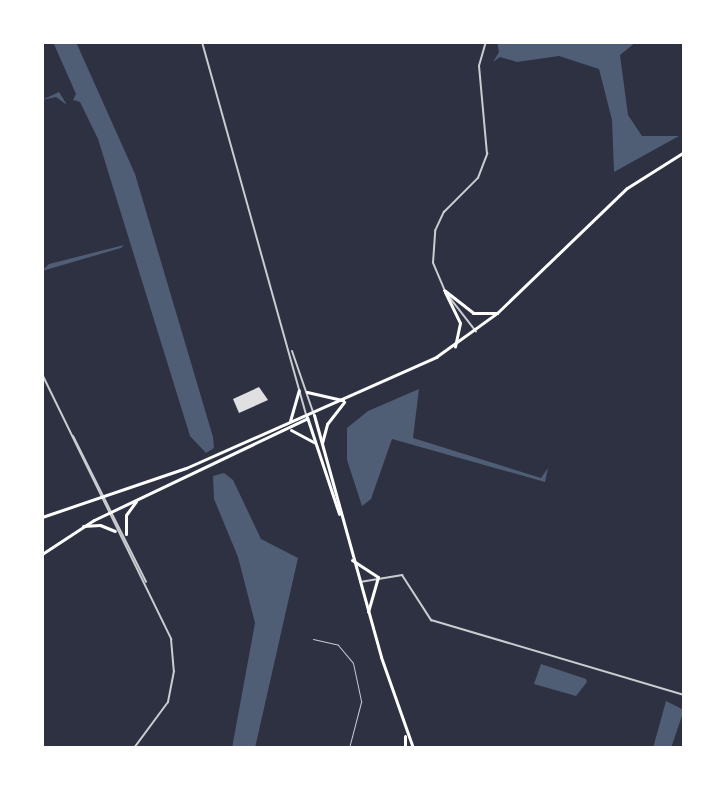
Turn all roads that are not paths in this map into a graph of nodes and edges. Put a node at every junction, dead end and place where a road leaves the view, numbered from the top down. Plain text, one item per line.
1 (202, 42) edge
2 (486, 42) edge
3 (684, 152) edge
4 (444, 290) junction
5 (497, 313) junction
6 (476, 331) junction
7 (455, 346) junction
8 (291, 348) junction
9 (42, 374) edge
10 (299, 390) junction
11 (308, 392) junction
12 (345, 400) junction
13 (314, 415) junction
14 (307, 417) junction
15 (291, 421) junction
16 (290, 430) junction
17 (72, 435) junction
18 (314, 442) junction
19 (322, 444) junction
20 (107, 497) junction
21 (139, 499) junction
22 (100, 500) junction
23 (114, 510) junction
24 (106, 514) junction
25 (340, 516) junction
26 (42, 517) edge
27 (81, 527) junction
28 (115, 531) junction
29 (126, 534) junction
30 (42, 554) edge
31 (352, 560) junction
32 (378, 577) junction
33 (146, 582) junction
34 (359, 582) junction
35 (368, 614) junction
36 (314, 639) dead end
37 (684, 695) edge
38 (405, 734) junction
39 (134, 748) edge
40 (349, 748) edge
41 (405, 748) edge
42 (413, 748) edge

1 - 8 street
2 - 4 street
3 - 5 main road
4 - 5 main road
4 - 6 street
4 - 7 main road
5 - 6 main road
6 - 7 main road
7 - 12 main road
8 - 10 street
8 - 11 street
9 - 17 street
10 - 14 street
10 - 15 main road
11 - 12 main road
11 - 13 street
12 - 13 main road
12 - 19 main road
13 - 14 main road
13 - 19 main road
14 - 15 main road
14 - 16 main road
14 - 18 main road
15 - 20 main road
16 - 18 main road
16 - 21 main road
17 - 20 street
17 - 22 street
18 - 25 main road
19 - 25 main road
20 - 22 main road
20 - 23 street
21 - 23 main road
21 - 29 main road
22 - 24 street
22 - 26 main road
23 - 24 main road
23 - 29 street
24 - 27 main road
24 - 28 street
25 - 31 main road
27 - 28 main road
27 - 30 main road
28 - 33 street
29 - 33 street
31 - 32 main road
31 - 34 main road
32 - 34 street
32 - 35 main road
32 - 37 street
33 - 39 street
34 - 35 main road
35 - 38 main road
36 - 40 lane
38 - 41 main road
38 - 42 main road

